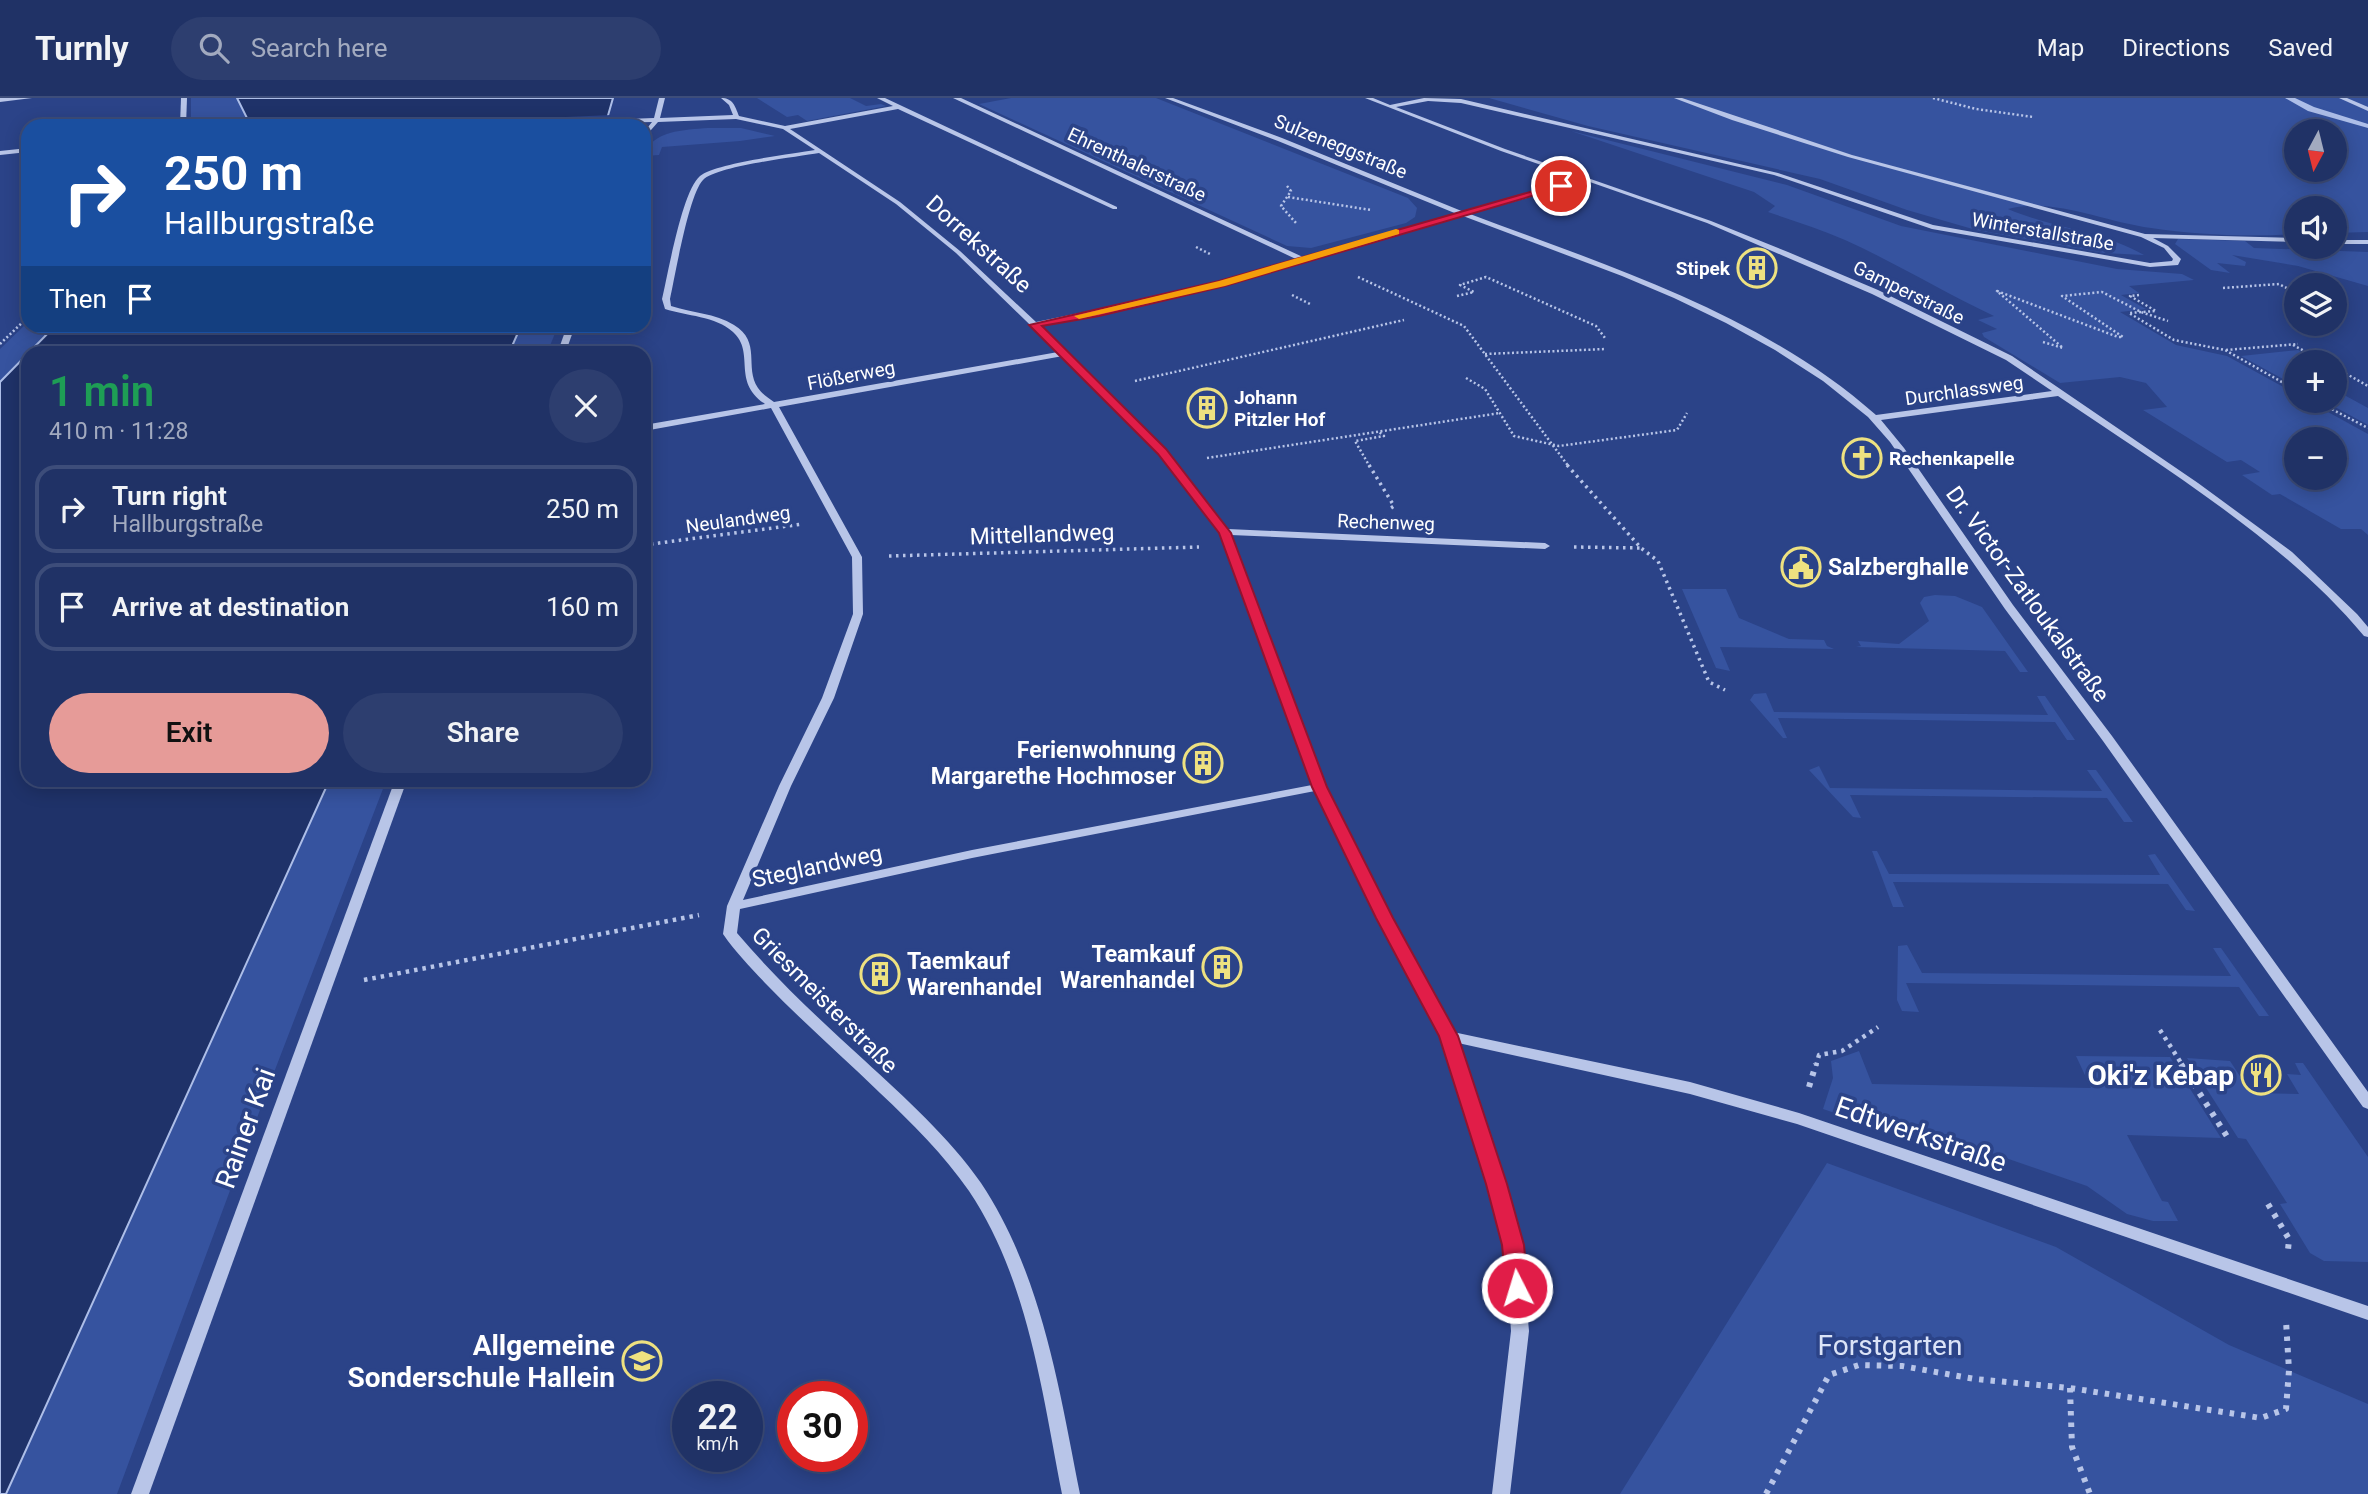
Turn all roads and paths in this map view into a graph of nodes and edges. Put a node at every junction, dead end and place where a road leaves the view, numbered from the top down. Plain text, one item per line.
1 (29, 98) edge
2 (184, 98) edge
3 (662, 98) edge
4 (724, 98) edge
5 (880, 98) edge
6 (956, 98) edge
7 (1168, 98) edge
8 (1368, 98) edge
9 (1677, 98) edge
10 (1933, 98) edge
11 (2342, 98) edge
12 (0, 100) edge
13 (1391, 106) junction
14 (898, 107) junction
15 (2368, 109) edge
16 (736, 117) junction
17 (2033, 117) dead end
18 (183, 119) edge
19 (651, 119) edge
20 (657, 119) junction
21 (651, 127) edge
22 (785, 128) junction
23 (21, 151) edge
24 (821, 152) junction
25 (0, 153) edge
26 (1587, 179) junction
27 (1287, 187) dead end
28 (1289, 197) junction
29 (1115, 208) dead end
30 (1461, 213) junction
31 (1432, 221) junction
32 (1296, 226) dead end
33 (2143, 236) junction
34 (2284, 240) edge
35 (2347, 242) edge
36 (2368, 242) edge
37 (1303, 260) junction
38 (1358, 277) dead end
39 (2284, 287) edge
40 (2223, 288) dead end
41 (2143, 295) dead end
42 (1457, 296) dead end
43 (2141, 312) junction
44 (1404, 320) dead end
45 (2168, 321) dead end
46 (21, 324) edge
47 (1034, 325) junction
48 (1605, 338) dead end
49 (2037, 340) dead end
50 (0, 344) edge
51 (2298, 344) dead end
52 (2292, 345) junction
53 (1606, 349) dead end
54 (2225, 350) junction
55 (2302, 350) edge
56 (1065, 353) junction
57 (1485, 355) junction
58 (2347, 375) edge
59 (1466, 378) dead end
60 (2284, 383) edge
61 (2368, 386) edge
62 (1100, 388) junction
63 (2059, 393) junction
64 (775, 407) junction
65 (1500, 412) junction
66 (1686, 413) dead end
67 (2339, 413) edge
68 (1875, 418) junction
69 (651, 427) edge
70 (2368, 428) edge
71 (1377, 430) junction
72 (1551, 445) junction
73 (1172, 463) junction
74 (835, 520) junction
75 (1225, 533) junction
76 (1403, 540) junction
77 (651, 544) edge
78 (1229, 545) junction
79 (1545, 546) dead end
80 (1641, 548) junction
81 (1606, 549) dead end
82 (857, 557) junction
83 (2368, 634) edge
84 (1725, 690) dead end
85 (398, 787) edge
86 (1320, 787) junction
87 (734, 906) junction
88 (324, 988) junction
89 (1878, 1027) dead end
90 (2160, 1030) dead end
91 (1448, 1036) junction
92 (2368, 1103) edge
93 (1799, 1119) junction
94 (2228, 1138) dead end
95 (2268, 1204) dead end
96 (2283, 1286) junction
97 (2368, 1314) edge
98 (2070, 1388) junction
99 (139, 1494) edge
100 (1071, 1494) edge
101 (1501, 1494) edge
102 (1766, 1494) edge
103 (2090, 1494) edge

1 - 12 street
2 - 18 street
3 - 20 street
4 - 16 street
5 - 14 street
6 - 37 street, Ehrenthalerstraße
7 - 30 street, Sulzeneggstraße
8 - 13 street, Gamperstraße
9 - 33 street, Winterstallstraße
10 - 17 path
11 - 15 street
13 - 26 street, Gamperstraße
13 - 33 street, Winterstallstraße
14 - 22 street
14 - 29 street
16 - 20 street
16 - 22 street
19 - 20 street
20 - 21 street
22 - 24 street, Dorrekstraße
23 - 25 street
24 - 47 street, Dorrekstraße
24 - 64 street
26 - 30 street
26 - 63 street, Gamperstraße
27 - 28 path
28 - 31 path
28 - 32 path
30 - 31 street
30 - 68 street, Dr. Victor-Zatloukalstraße
31 - 37 street
33 - 34 street
35 - 36 street
37 - 47 street
38 - 57 path
39 - 40 path
41 - 43 path
42 - 48 path
43 - 45 path
43 - 49 path
43 - 54 path
44 - 62 path
46 - 50 path
47 - 56 street, Dorrekstraße
51 - 52 path
52 - 54 path
52 - 55 path
53 - 57 path
54 - 60 path
56 - 62 street, Dorrekstraße
56 - 64 street, Flößerweg
57 - 72 path
58 - 61 path
59 - 65 path
62 - 73 street, Dorrekstraße
63 - 68 street, Durchlassweg
63 - 83 street, Gamperstraße
64 - 69 street, Flößerweg
64 - 74 street, Griesmeisterstraße
65 - 71 path
65 - 72 path
66 - 72 path
67 - 70 path
68 - 92 street, Dr. Victor-Zatloukalstraße
71 - 73 path
71 - 76 path
72 - 80 path
73 - 75 street, Dorrekstraße
74 - 77 path, Neulandweg
74 - 82 street, Griesmeisterstraße
75 - 76 street, Rechenweg
75 - 78 street, Dorrekstraße
76 - 79 street, Rechenweg
78 - 82 path, Mittellandweg
78 - 86 street, Dorrekstraße
80 - 81 path
80 - 84 path
82 - 87 street, Griesmeisterstraße
85 - 88 street, Rainer Kai
86 - 87 street, Steglandweg
86 - 91 street, Dorrekstraße
87 - 88 path, Steglandweg
87 - 100 street, Griesmeisterstraße
88 - 99 street, Rainer Kai
89 - 93 path
90 - 94 path
91 - 93 street, Edtwerkstraße
91 - 101 street, Dorrekstraße
93 - 96 street, Edtwerkstraße
95 - 96 path
96 - 97 street, Edtwerkstraße
96 - 98 path
98 - 102 path
98 - 103 path

